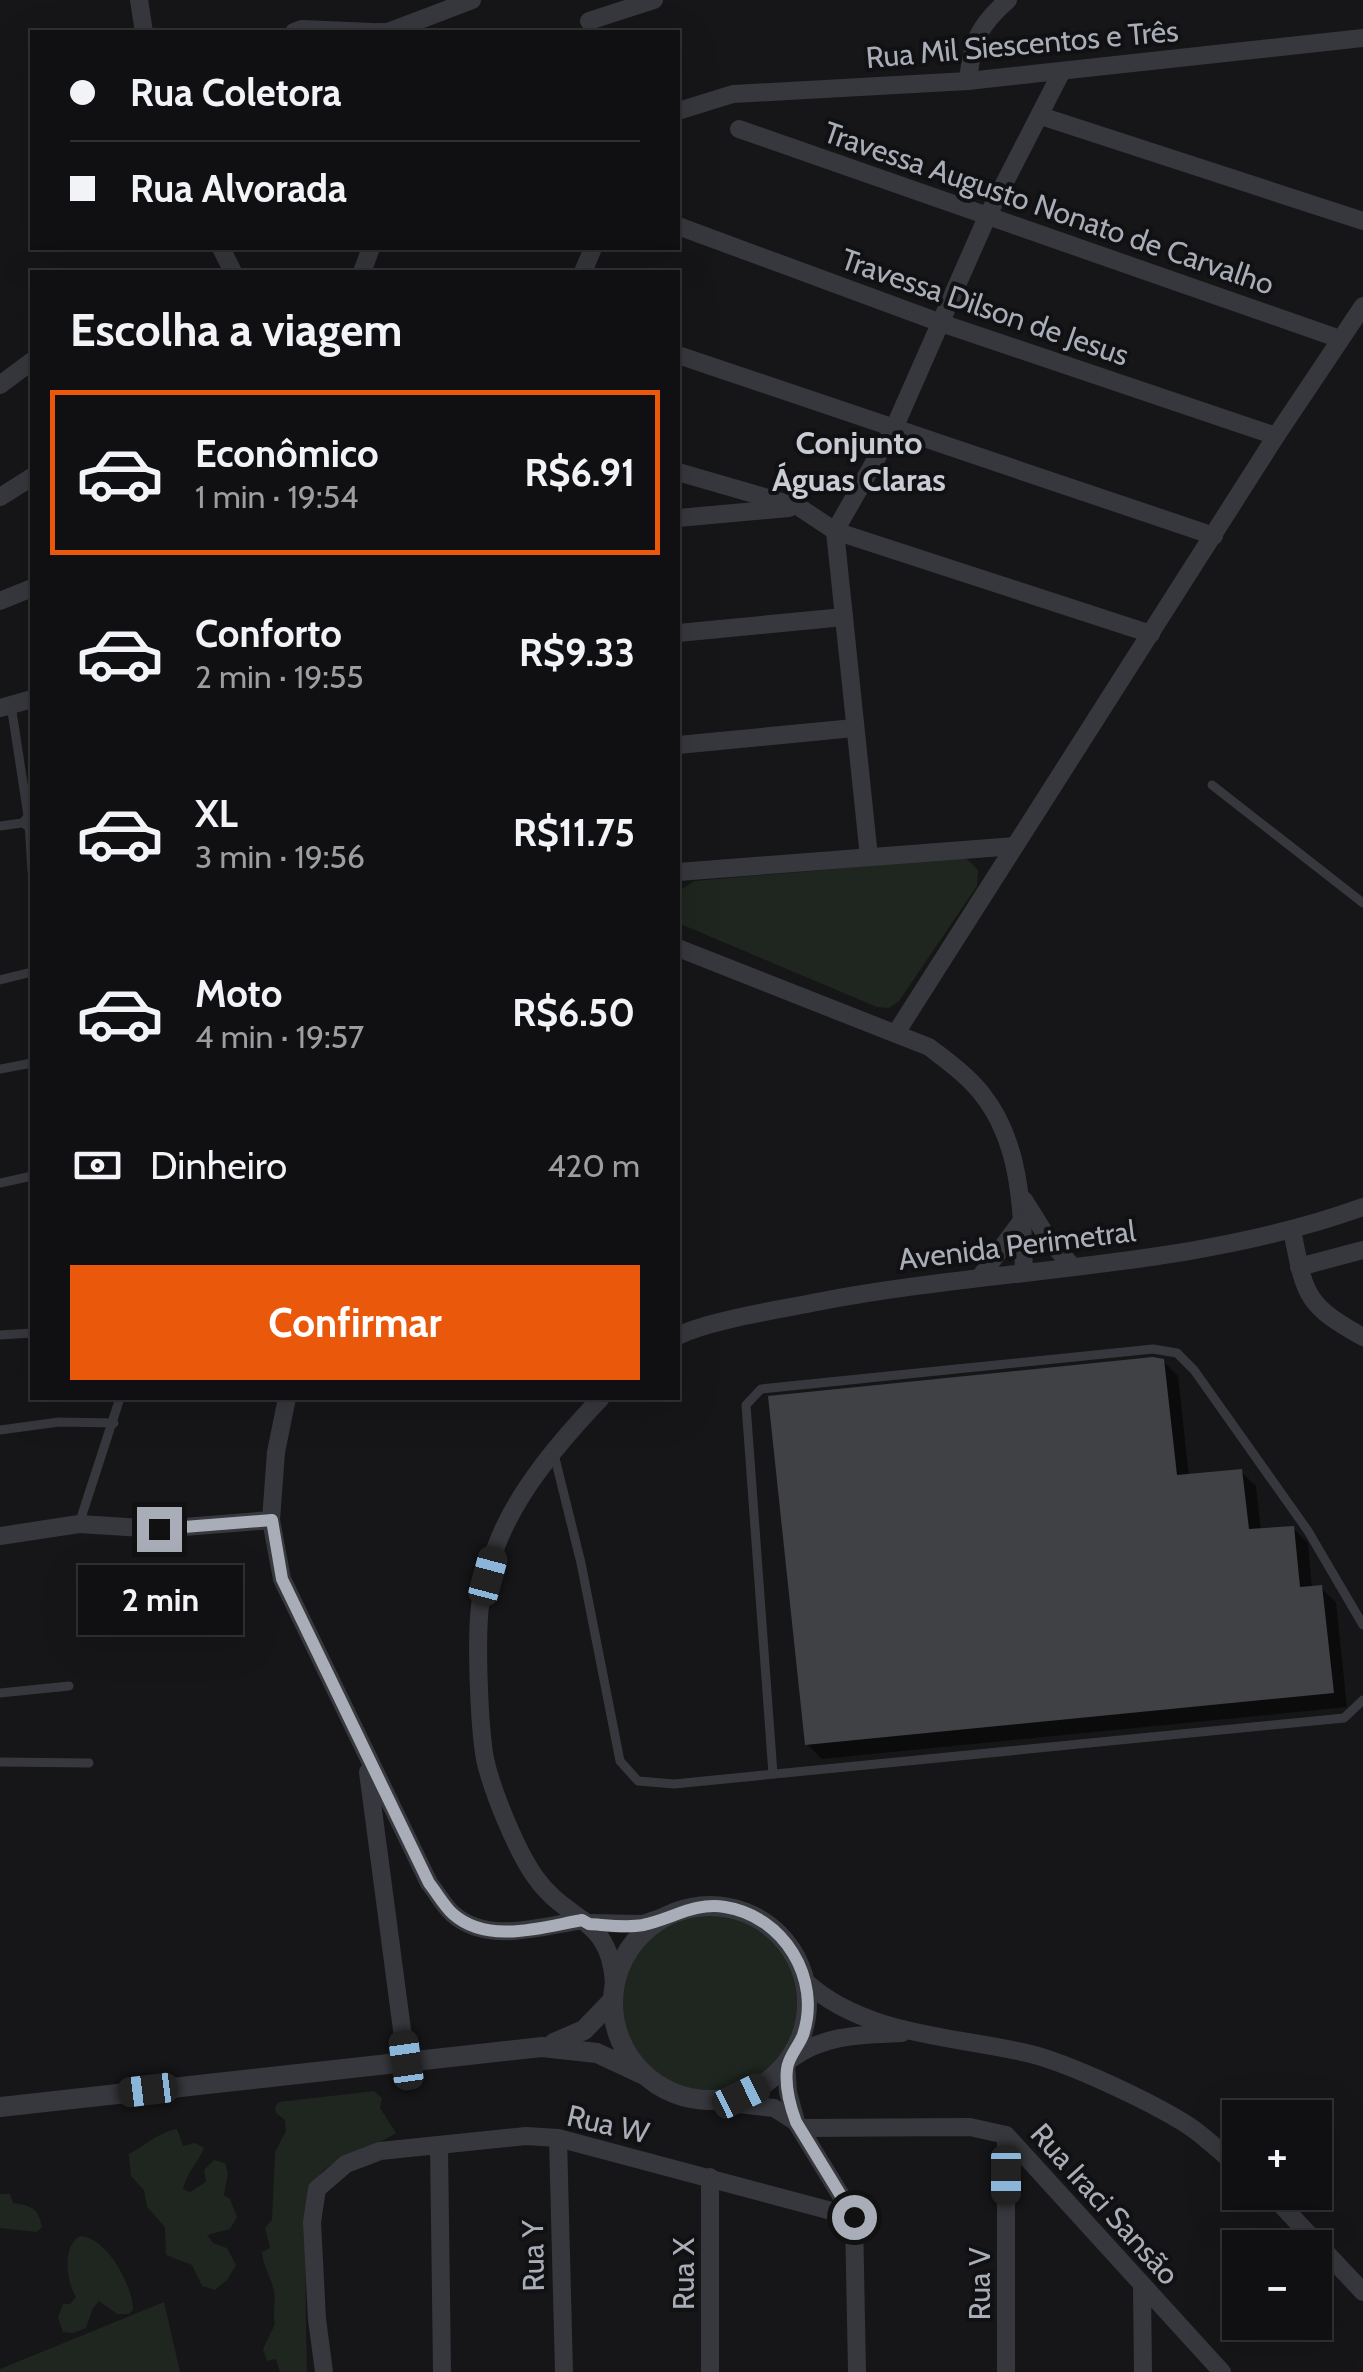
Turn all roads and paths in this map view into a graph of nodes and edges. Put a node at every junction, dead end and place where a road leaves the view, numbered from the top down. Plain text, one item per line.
1 (139, 0) edge
2 (472, 0) edge
3 (654, 0) edge
4 (1008, 0) edge
5 (588, 20) dead end
6 (144, 30) edge
7 (299, 30) edge
8 (326, 30) edge
9 (393, 30) edge
10 (1363, 38) edge
11 (1061, 72) junction
12 (968, 81) junction
13 (682, 108) edge
14 (1041, 116) junction
15 (739, 129) dead end
16 (988, 217) junction
17 (1363, 221) edge
18 (680, 227) edge
19 (1363, 306) edge
20 (940, 323) junction
21 (1340, 340) junction
22 (680, 356) edge
23 (30, 362) edge
24 (0, 385) edge
25 (895, 426) junction
26 (1276, 436) junction
27 (680, 473) edge
28 (30, 479) edge
29 (0, 497) edge
30 (799, 507) junction
31 (680, 518) edge
32 (835, 531) junction
33 (1214, 536) junction
34 (30, 589) edge
35 (0, 600) edge
36 (844, 617) junction
37 (680, 633) edge
38 (1151, 634) junction
39 (30, 700) edge
40 (5, 707) edge
41 (854, 728) junction
42 (680, 745) edge
43 (1212, 785) dead end
44 (30, 817) edge
45 (30, 821) edge
46 (0, 826) edge
47 (1015, 846) junction
48 (869, 857) junction
49 (680, 873) edge
50 (1363, 904) edge
51 (680, 949) edge
52 (30, 972) edge
53 (0, 980) edge
54 (896, 1032) junction
55 (30, 1064) edge
56 (0, 1069) edge
57 (30, 1176) edge
58 (0, 1183) edge
59 (1022, 1195) junction
60 (1363, 1207) edge
61 (1023, 1219) junction
62 (1292, 1230) junction
63 (1363, 1250) edge
64 (1072, 1266) junction
65 (1299, 1267) junction
66 (1024, 1273) junction
67 (980, 1278) junction
68 (30, 1334) edge
69 (0, 1335) edge
70 (680, 1335) edge
71 (1363, 1338) edge
72 (120, 1400) edge
73 (287, 1400) edge
74 (599, 1400) edge
75 (114, 1423) junction
76 (0, 1430) edge
77 (553, 1452) junction
78 (272, 1520) junction
79 (79, 1524) junction
80 (0, 1536) edge
81 (1363, 1625) edge
82 (69, 1686) dead end
83 (0, 1692) edge
84 (1363, 1700) edge
85 (366, 1756) junction
86 (0, 1762) edge
87 (90, 1763) dead end
88 (773, 1774) junction
89 (666, 1916) junction
90 (586, 1921) junction
91 (806, 1982) junction
92 (613, 1992) junction
93 (918, 2032) junction
94 (542, 2047) junction
95 (406, 2060) junction
96 (788, 2062) junction
97 (642, 2074) junction
98 (714, 2101) junction
99 (0, 2108) edge
100 (798, 2125) junction
101 (1006, 2136) junction
102 (558, 2138) junction
103 (439, 2146) junction
104 (1222, 2153) edge
105 (710, 2177) junction
106 (1286, 2210) edge
107 (854, 2217) junction
108 (1142, 2288) junction
109 (1363, 2292) edge
110 (324, 2372) edge
111 (442, 2372) edge
112 (564, 2372) edge
113 (710, 2372) edge
114 (857, 2372) edge
115 (1006, 2372) edge
116 (1143, 2372) edge
117 (1222, 2372) edge

1 - 6 street
2 - 9 street
3 - 5 street
4 - 12 street
7 - 8 street
10 - 11 street, Rua Mil Siescentos e Três
11 - 12 street, Rua Mil Siescentos e Três
11 - 14 street
12 - 13 street, Rua Mil Siescentos e Três
14 - 16 street
14 - 17 street
15 - 16 street, Travessa Augusto Nonato de Carvalho
16 - 20 street
16 - 21 street, Travessa Augusto Nonato de Carvalho
18 - 20 street, Travessa Dilson de Jesus
19 - 21 street
20 - 25 street
20 - 26 street, Travessa Dilson de Jesus
21 - 26 street
22 - 25 street
23 - 24 street
25 - 32 street
25 - 33 street
26 - 33 street
27 - 30 street
28 - 29 street
30 - 31 street
30 - 32 street
32 - 36 street
32 - 38 street
33 - 38 street
34 - 35 street
36 - 37 street
36 - 41 street
38 - 47 street
39 - 40 street
40 - 44 lane
41 - 42 street
41 - 48 street
43 - 50 lane
45 - 46 lane
47 - 48 street
47 - 54 street
48 - 49 street
51 - 54 street
52 - 53 lane
54 - 59 street
55 - 56 lane
57 - 58 lane
59 - 61 street
59 - 64 street
60 - 62 street, Avenida Perimetral
61 - 66 street
61 - 67 street
62 - 64 street, Avenida Perimetral
62 - 65 street
63 - 65 street
64 - 66 street, Avenida Perimetral
65 - 71 street
66 - 67 street, Avenida Perimetral
67 - 70 street, Avenida Perimetral
68 - 69 lane
72 - 75 lane
73 - 78 street
74 - 77 street
75 - 76 lane
75 - 79 lane
77 - 88 lane
77 - 90 street
78 - 79 street
78 - 85 street
79 - 80 street
81 - 88 lane
82 - 83 lane
84 - 88 lane
85 - 90 street
85 - 95 street
86 - 87 lane
89 - 90 street
89 - 91 street
89 - 92 street
90 - 92 street
91 - 93 street
91 - 96 street
92 - 94 street
92 - 97 street
93 - 96 street
93 - 104 street
94 - 95 street
94 - 97 street
95 - 99 street
96 - 98 street
96 - 100 street
97 - 98 street
98 - 100 street
100 - 101 street, Rua Iraci Sansão
100 - 107 street
101 - 108 street, Rua Iraci Sansão
101 - 115 street, Rua V
102 - 103 street, Rua W
102 - 105 street, Rua W
102 - 112 street, Rua Y
103 - 110 street, Rua W
103 - 111 street
105 - 107 street, Rua W
105 - 113 street, Rua X
106 - 109 street
107 - 114 street
108 - 116 street
108 - 117 street, Rua Iraci Sansão

